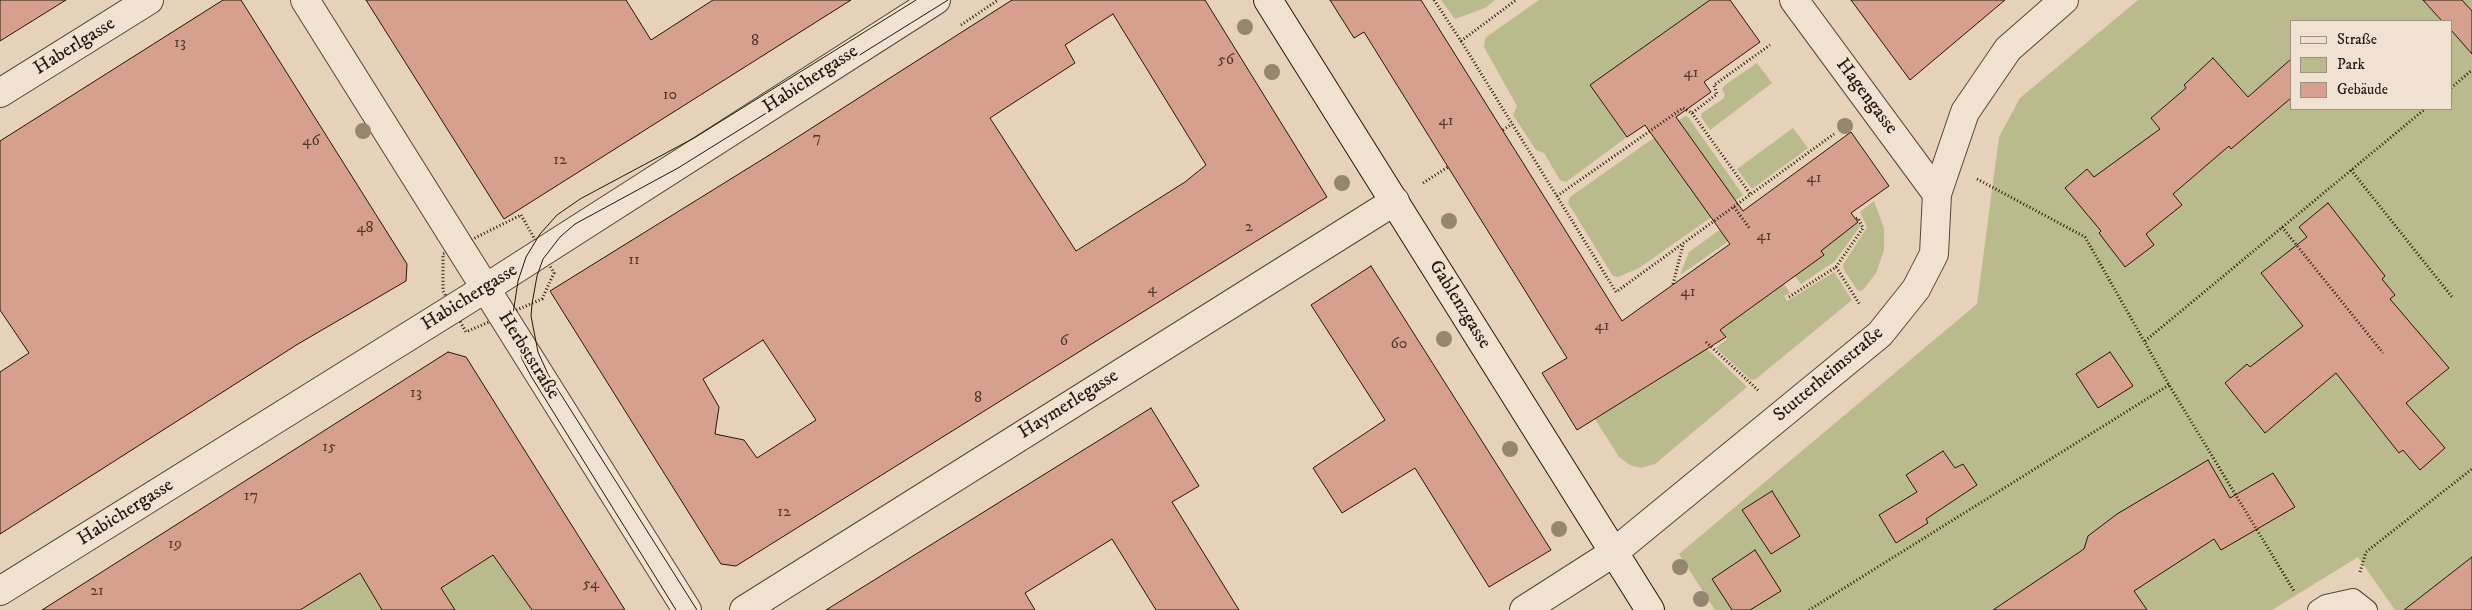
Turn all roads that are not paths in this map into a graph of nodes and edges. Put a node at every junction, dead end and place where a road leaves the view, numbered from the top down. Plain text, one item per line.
1 (149, 0) edge
2 (305, 0) edge
3 (936, 0) edge
4 (1268, 0) edge
5 (1794, 0) edge
6 (2064, 0) edge
7 (0, 93) edge
8 (1937, 194) junction
9 (1395, 201) junction
10 (486, 288) junction
11 (1614, 553) junction
12 (0, 592) edge
13 (687, 610) edge
14 (744, 610) edge
15 (1524, 610) edge
16 (1650, 610) edge
17 (2318, 610) edge
18 (2368, 610) edge

1 - 7 street, Haberlgasse
2 - 10 street, Herbststraße
3 - 10 street, Habichergasse
4 - 9 street, Gablenzgasse
5 - 8 street, Hagengasse
6 - 8 street, Stutterheimstraße
8 - 11 street, Stutterheimstraße
9 - 11 street, Gablenzgasse
9 - 14 street, Haymerlegasse
10 - 12 street, Habichergasse
10 - 13 street, Herbststraße
11 - 15 street, Stutterheimstraße
11 - 16 street, Gablenzgasse
17 - 18 lane

